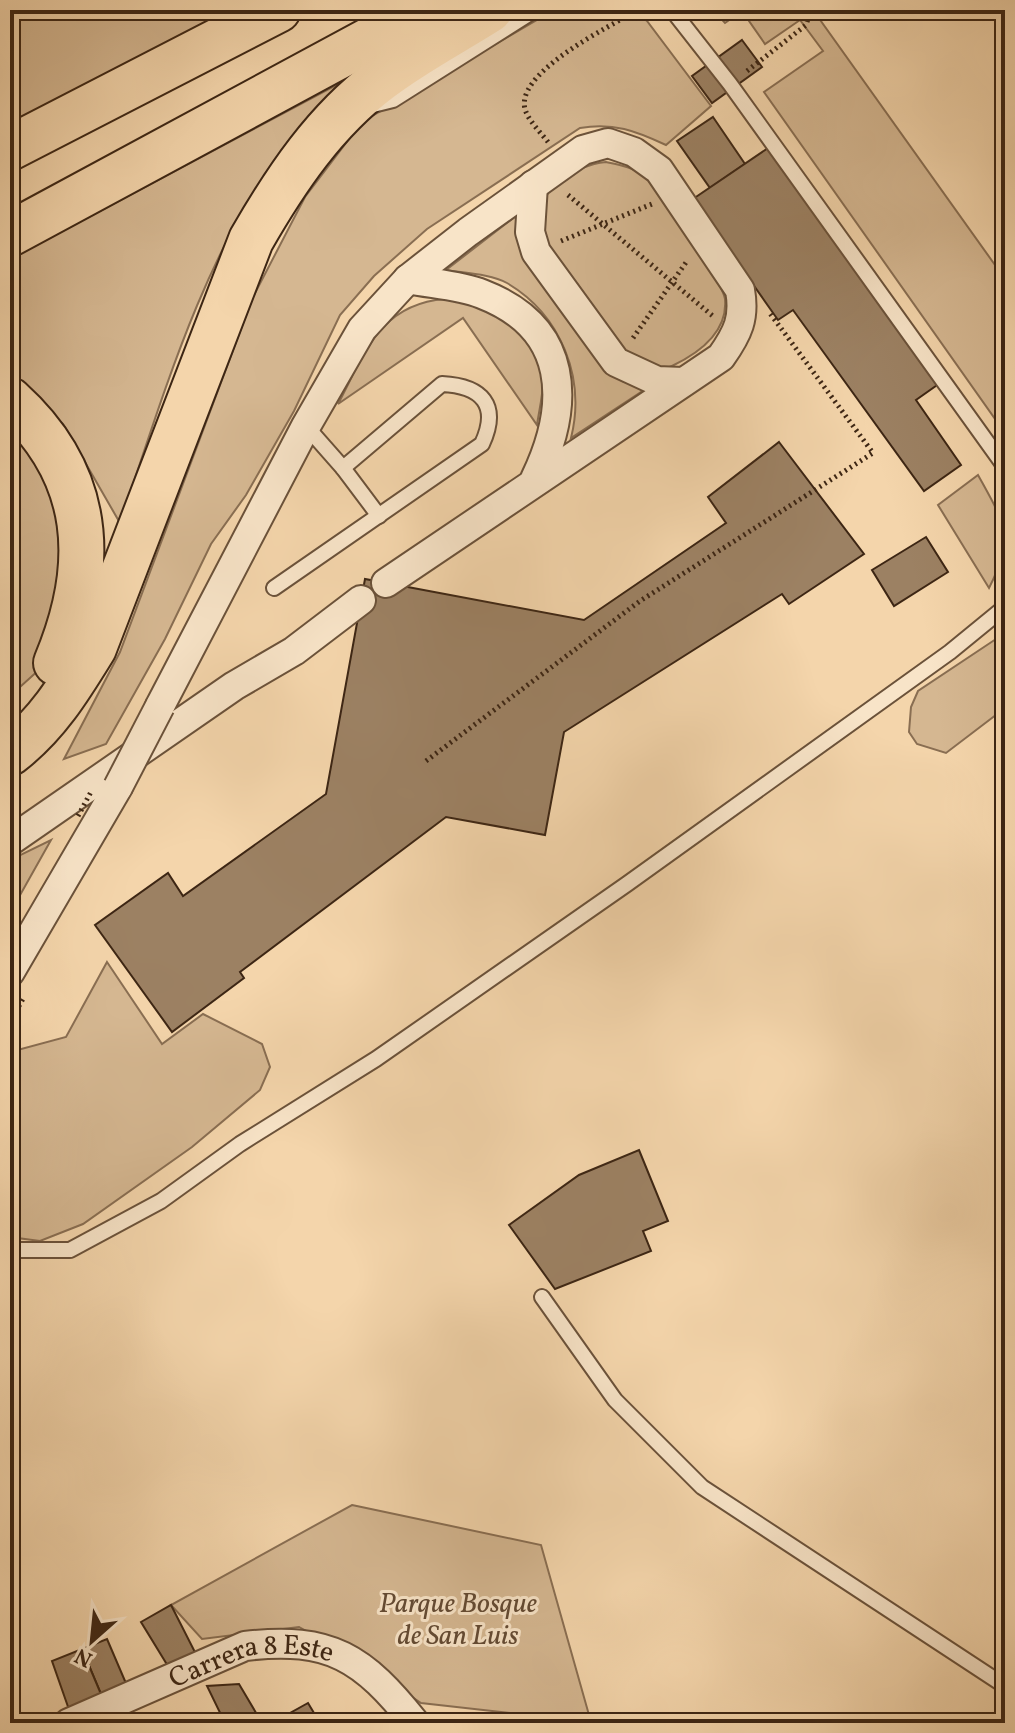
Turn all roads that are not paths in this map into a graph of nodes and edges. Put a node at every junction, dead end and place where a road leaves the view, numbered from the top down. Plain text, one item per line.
1 (278, 10) edge
2 (425, 10) edge
3 (490, 10) edge
4 (535, 10) edge
5 (672, 10) edge
6 (345, 111) junction
7 (10, 148) edge
8 (548, 175) junction
9 (10, 234) edge
10 (408, 279) junction
11 (683, 382) junction
12 (10, 400) edge
13 (306, 426) junction
14 (1005, 467) edge
15 (343, 468) junction
16 (535, 479) junction
17 (379, 516) junction
18 (386, 583) dead end
19 (274, 588) dead end
20 (361, 600) dead end
21 (1005, 607) edge
22 (15, 744) edge
23 (10, 841) edge
24 (10, 972) edge
25 (10, 1250) edge
26 (542, 1297) dead end
27 (1005, 1686) edge
28 (69, 1723) edge
29 (415, 1723) edge

1 - 7 highway
2 - 9 highway
3 - 6 highway
4 - 6 lane
5 - 14 lane
6 - 22 highway
8 - 10 street
8 - 11 street
8 - 11 street
10 - 13 street
10 - 16 street
11 - 16 street
12 - 22 highway
13 - 15 lane
13 - 24 street, bridge
15 - 17 lane
15 - 17 lane
16 - 18 street
17 - 19 lane
20 - 23 street
21 - 25 lane
26 - 27 lane
28 - 29 street, Carrera 8 Este

